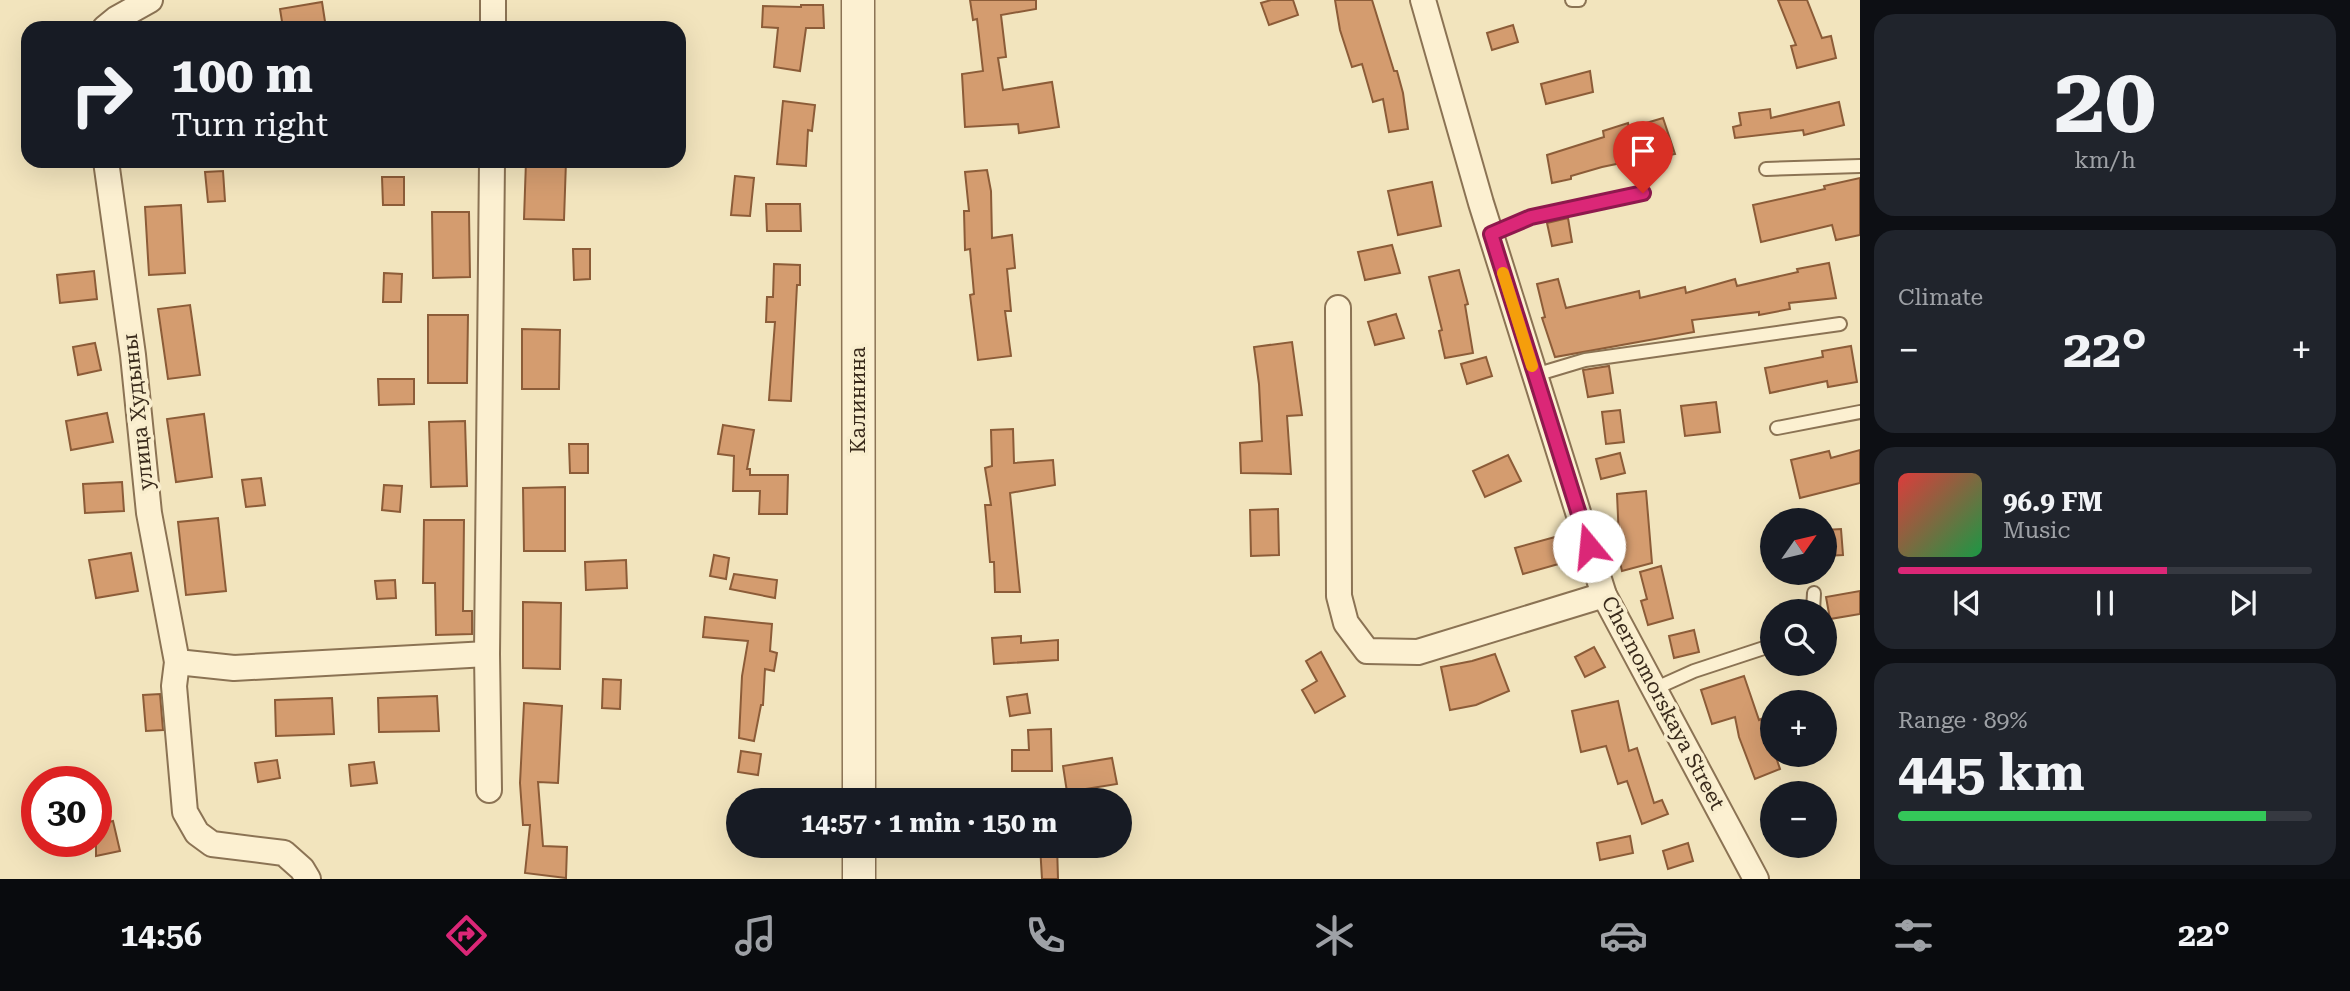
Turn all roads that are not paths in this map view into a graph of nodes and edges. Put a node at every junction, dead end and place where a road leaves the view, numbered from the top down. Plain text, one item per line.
1 (150, 0) edge
2 (493, 0) edge
3 (858, 0) edge
4 (1572, 0) edge
5 (1579, 0) edge
6 (1427, 2) edge
7 (114, 21) edge
8 (493, 21) edge
9 (1860, 166) edge
10 (107, 168) edge
11 (492, 168) edge
12 (1766, 169) dead end
13 (1643, 193) dead end
14 (1491, 234) junction
15 (1338, 308) dead end
16 (1840, 324) dead end
17 (1535, 375) junction
18 (1860, 412) edge
19 (1777, 428) dead end
20 (1815, 593) dead end
21 (1604, 595) junction
22 (1814, 599) edge
23 (1760, 649) edge
24 (487, 654) junction
25 (177, 662) junction
26 (1654, 689) junction
27 (859, 788) edge
28 (489, 790) dead end
29 (859, 858) edge
30 (308, 879) edge
31 (859, 879) edge
32 (1756, 879) edge

1 - 7 street
2 - 8 street
3 - 27 street, Калинина
4 - 5 lane
6 - 14 street, Chernomorskaya Street
9 - 12 lane
10 - 25 street, улица Худыны
11 - 24 street
13 - 14 lane
14 - 17 street, Chernomorskaya Street
15 - 21 street
16 - 17 lane
17 - 21 street, Chernomorskaya Street
18 - 19 lane
20 - 22 lane
21 - 26 street, Chernomorskaya Street
23 - 26 lane
24 - 25 street
24 - 28 street
25 - 30 street, улица Худыны
26 - 32 street, Chernomorskaya Street
29 - 31 street

